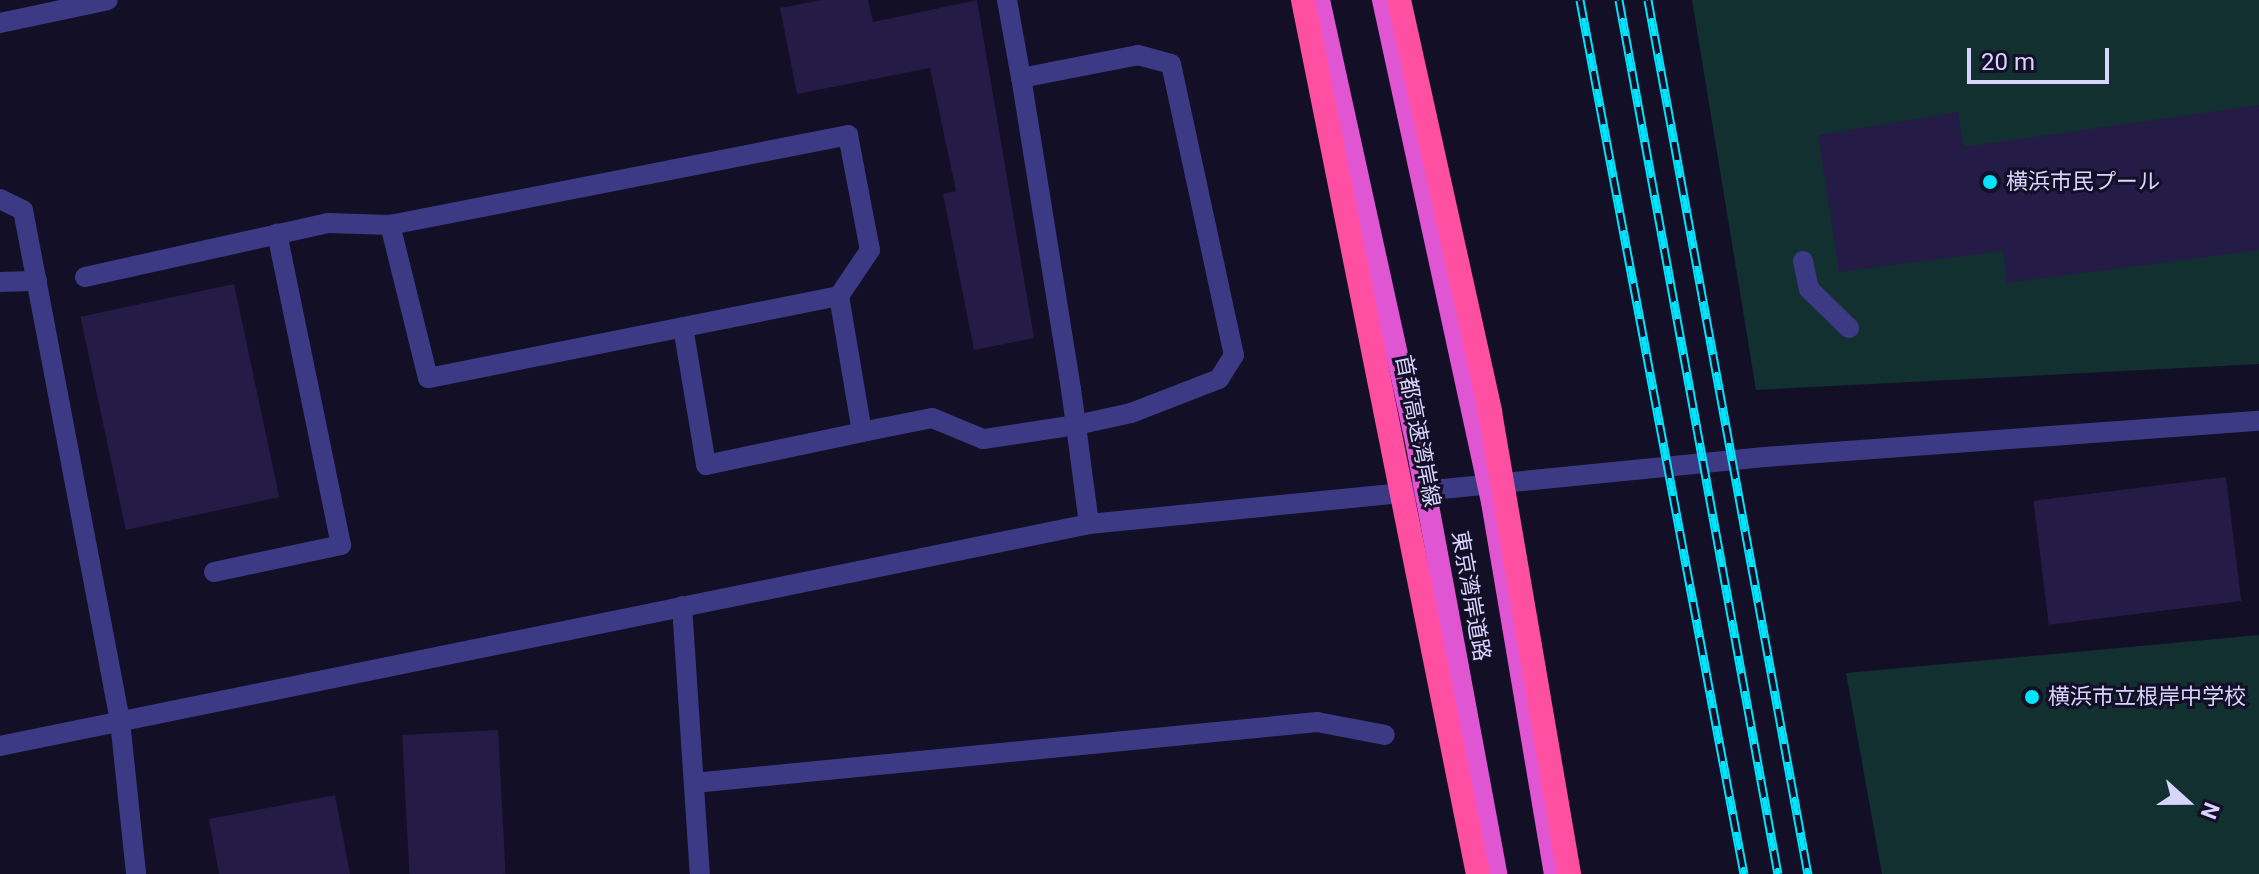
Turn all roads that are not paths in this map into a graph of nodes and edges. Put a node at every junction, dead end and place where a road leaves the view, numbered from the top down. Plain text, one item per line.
1 (108, 0) edge
2 (1007, 0) edge
3 (1303, 0) edge
4 (1319, 0) edge
5 (1383, 0) edge
6 (1399, 0) edge
7 (0, 23) edge
8 (1021, 78) junction
9 (0, 199) edge
10 (390, 225) junction
11 (277, 234) junction
12 (1803, 261) dead end
13 (85, 277) dead end
14 (37, 281) junction
15 (0, 282) edge
16 (839, 296) junction
17 (683, 327) junction
18 (1849, 328) dead end
19 (2259, 421) edge
20 (1076, 425) junction
21 (862, 432) junction
22 (1089, 524) junction
23 (214, 572) dead end
24 (682, 606) junction
25 (120, 721) junction
26 (1385, 735) dead end
27 (0, 746) edge
28 (694, 783) junction
29 (136, 874) edge
30 (700, 874) edge
31 (1478, 874) edge
32 (1496, 874) edge
33 (1555, 874) edge
34 (1569, 874) edge

1 - 7 street
2 - 8 street
3 - 31 highway, 首都高速湾岸線, bridge
4 - 32 highway, 東京湾岸道路, bridge
5 - 33 highway, 東京湾岸道路, bridge
6 - 34 highway, bridge
8 - 20 street
8 - 20 street
9 - 14 street
10 - 11 street
10 - 16 street
10 - 17 street
11 - 13 street
11 - 23 street
12 - 18 street
14 - 15 street
14 - 25 street
16 - 17 street
16 - 21 street
17 - 21 street
19 - 22 street
20 - 21 street
20 - 22 street
22 - 24 street
24 - 25 street
24 - 28 street
25 - 27 street
25 - 29 street
26 - 28 street
28 - 30 street

